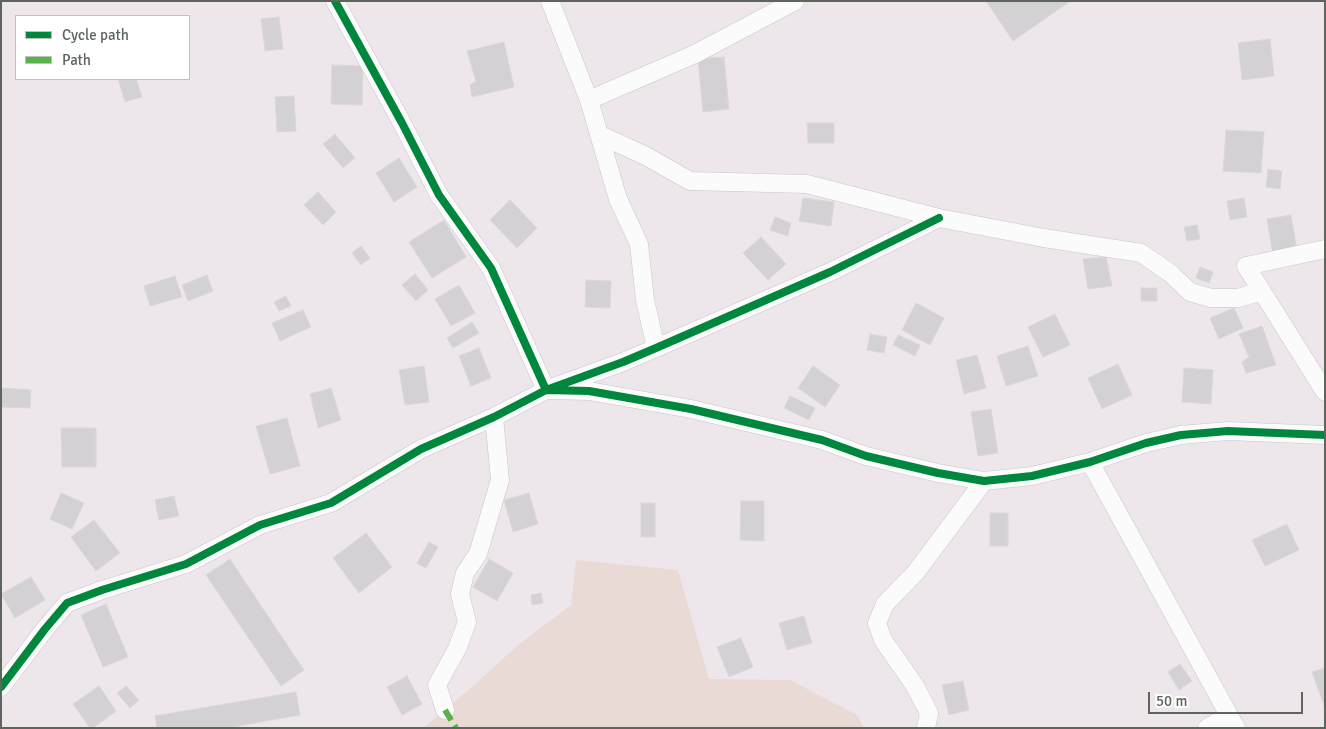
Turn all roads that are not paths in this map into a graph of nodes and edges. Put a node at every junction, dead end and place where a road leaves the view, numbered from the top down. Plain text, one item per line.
1 (335, 1) edge
2 (550, 1) edge
3 (795, 1) edge
4 (589, 100) junction
5 (600, 135) junction
6 (939, 218) junction
7 (1325, 248) edge
8 (1262, 291) junction
9 (656, 348) junction
10 (546, 390) junction
11 (1325, 392) edge
12 (494, 417) junction
13 (1325, 434) edge
14 (1090, 462) junction
15 (984, 481) junction
16 (1, 687) edge
17 (444, 710) dead end
18 (1232, 721) edge
19 (926, 728) edge
20 (1207, 728) edge

1 - 10 street
2 - 4 street
3 - 4 street
4 - 5 street
5 - 6 street
5 - 9 street
6 - 8 street
6 - 9 street
7 - 8 street
8 - 11 street
9 - 10 street
10 - 12 street
10 - 15 street
12 - 16 street
12 - 17 street
13 - 14 street
14 - 15 street
14 - 18 street
15 - 19 street
18 - 20 street

